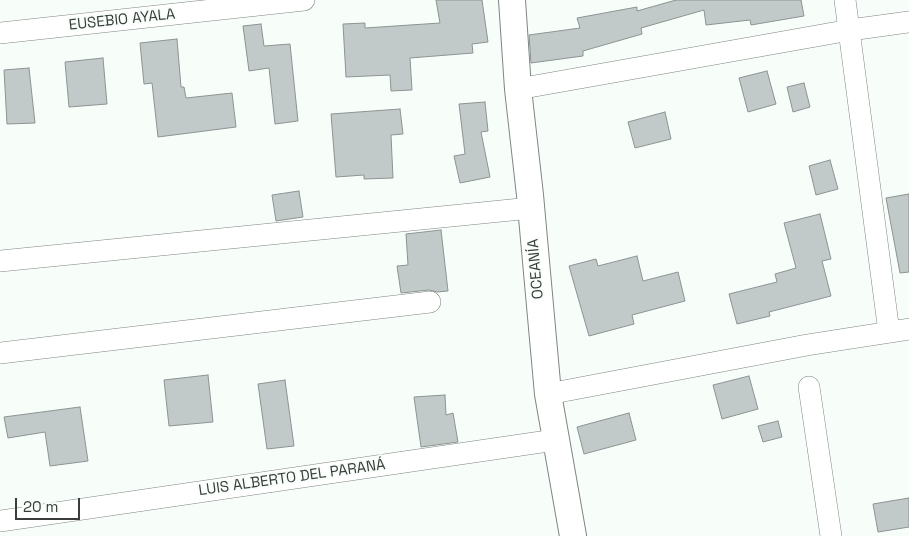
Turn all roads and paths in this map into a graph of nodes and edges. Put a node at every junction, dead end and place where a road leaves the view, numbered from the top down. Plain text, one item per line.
1 (304, 0) edge
2 (512, 0) edge
3 (845, 0) edge
4 (909, 22) edge
5 (850, 30) junction
6 (0, 33) edge
7 (518, 89) junction
8 (531, 208) junction
9 (0, 261) edge
10 (430, 302) dead end
11 (899, 331) edge
12 (0, 353) edge
13 (809, 387) dead end
14 (548, 394) junction
15 (555, 440) junction
16 (0, 521) edge
17 (573, 536) edge
18 (832, 536) edge

1 - 6 street, EUSEBIO AYALA
2 - 7 street, OCEANÍA
3 - 5 street
4 - 5 street
5 - 7 street
5 - 11 street
7 - 8 street, OCEANÍA
8 - 9 street
8 - 14 street, OCEANÍA
10 - 12 street
11 - 14 street
13 - 18 street
14 - 15 street, OCEANÍA
15 - 16 street, LUIS ALBERTO DEL PARANÁ
15 - 17 street, OCEANÍA

